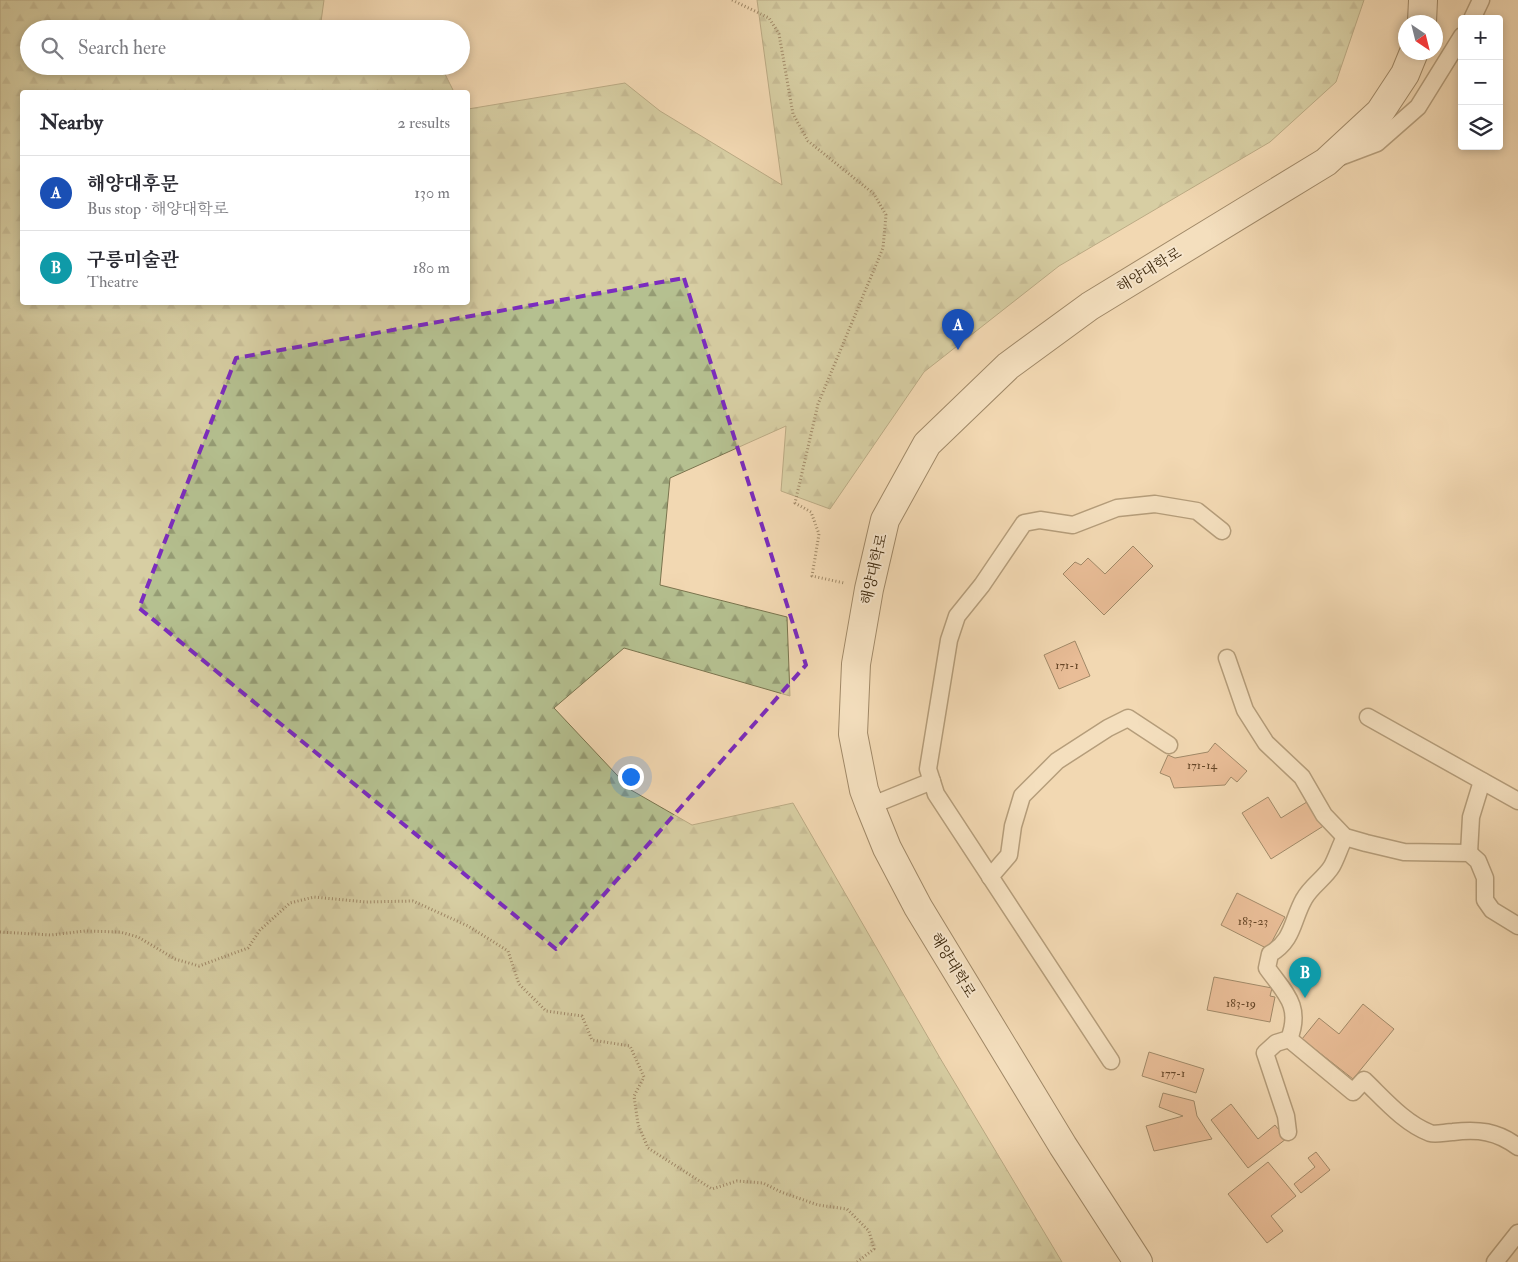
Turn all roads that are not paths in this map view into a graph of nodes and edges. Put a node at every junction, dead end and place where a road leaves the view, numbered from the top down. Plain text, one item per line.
1 (1422, 0) edge
2 (1481, 0) edge
3 (1422, 15) edge
4 (1474, 15) edge
5 (1458, 42) edge
6 (1411, 60) edge
7 (1326, 162) junction
8 (1222, 531) dead end
9 (1227, 658) dead end
10 (1368, 717) dead end
11 (1169, 745) dead end
12 (932, 781) junction
13 (1482, 781) junction
14 (1518, 801) edge
15 (870, 806) junction
16 (1345, 837) junction
17 (1468, 853) junction
18 (990, 877) junction
19 (1518, 926) edge
20 (1289, 1039) junction
21 (1111, 1061) dead end
22 (1288, 1132) dead end
23 (1518, 1147) edge
24 (1518, 1233) edge
25 (1138, 1262) edge
26 (1495, 1262) edge

1 - 3 street
2 - 4 lane
5 - 7 lane
6 - 7 street, 해양대학로
7 - 15 street, 해양대학로
8 - 12 lane
9 - 16 lane
10 - 13 lane
11 - 18 lane
12 - 15 lane
12 - 18 lane
13 - 14 lane
13 - 17 lane
15 - 25 street, 해양대학로
16 - 17 lane
16 - 20 lane
17 - 19 lane
18 - 21 lane
20 - 22 lane
20 - 23 lane
24 - 26 lane

